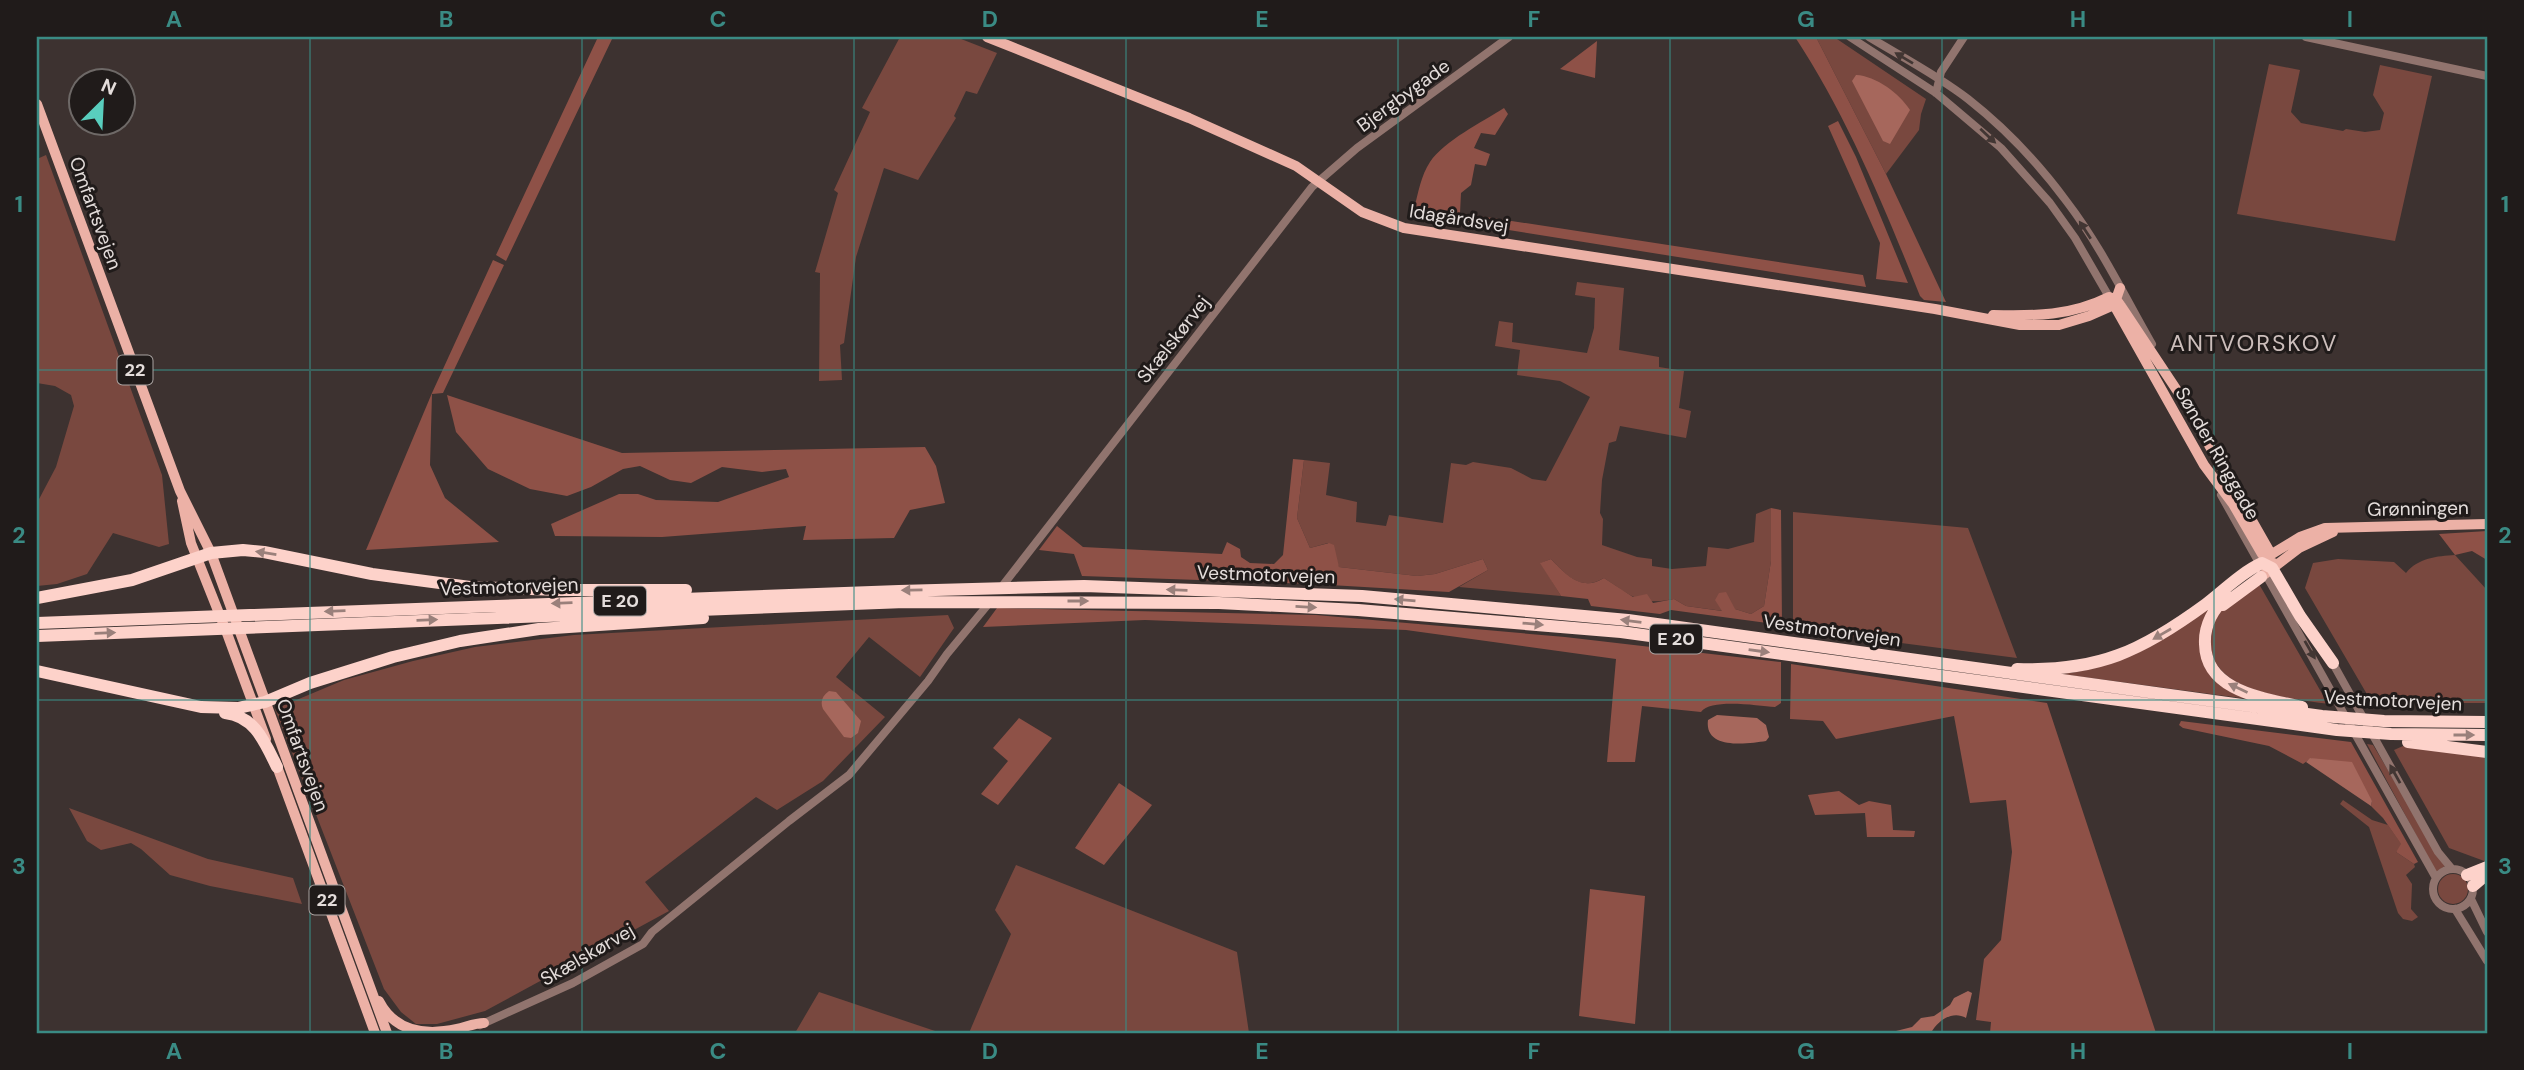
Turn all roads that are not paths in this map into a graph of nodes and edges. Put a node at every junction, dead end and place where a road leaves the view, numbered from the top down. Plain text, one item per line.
1 (988, 37) edge
2 (1509, 37) edge
3 (1850, 37) edge
4 (1868, 37) edge
5 (1964, 37) edge
6 (2306, 37) edge
7 (2487, 76) edge
8 (1939, 78) junction
9 (1936, 93) junction
10 (37, 104) edge
11 (1318, 181) junction
12 (2115, 298) junction
13 (180, 491) junction
14 (2487, 524) edge
15 (2349, 528) junction
16 (211, 553) junction
17 (197, 559) junction
18 (2268, 564) junction
19 (820, 593) junction
20 (37, 598) edge
21 (929, 602) junction
22 (229, 608) junction
23 (261, 620) junction
24 (37, 623) edge
25 (191, 623) junction
26 (37, 636) edge
27 (2333, 663) joint
28 (1944, 666) junction
29 (37, 671) edge
30 (160, 698) junction
31 (259, 703) junction
32 (2328, 715) junction
33 (2487, 722) edge
34 (2487, 735) edge
35 (2393, 737) junction
36 (2487, 752) edge
37 (277, 766) junction
38 (2487, 867) edge
39 (2452, 869) junction
40 (2487, 874) edge
41 (2436, 878) junction
42 (2470, 887) junction
43 (2455, 909) junction
44 (2487, 932) edge
45 (359, 959) junction
46 (2487, 961) edge
47 (484, 1023) junction
48 (375, 1033) edge
49 (387, 1033) edge
50 (457, 1033) edge

1 - 11 main road, Idagårdsvej
2 - 11 street, Bjergbygade
3 - 9 street, Sønder Ringgade
8 -> 4 street, Sønder Ringgade
5 - 8 street
6 - 7 street
8 - 9 street
12 -> 8 street, Sønder Ringgade
9 -> 12 street, Sønder Ringgade
10 - 13 main road, Omfartsvejen / 22
11 - 12 main road, Idagårdsvej
11 - 47 street, Skælskørvej
12 - 18 main road, Sønder Ringgade
12 - 18 main road, Sønder Ringgade
13 - 16 main road, Omfartsvejen / 22
13 - 17 main road, Omfartsvejen / 22
14 - 15 main road, Grønningen
15 - 18 main road, Grønningen
15 - 18 main road, Grønningen
16 - 17 highway
19 -> 16 highway
16 - 22 main road, Omfartsvejen / 22
17 - 20 highway
17 - 22 main road
17 - 31 main road, Omfartsvejen / 22
18 - 27 highway
18 -> 28 highway
32 -> 18 highway
18 -> 41 street, Sønder Ringgade
19 -> 23 highway, Vestmotorvejen / E 20
28 -> 19 highway, Vestmotorvejen / E 20
23 -> 21 highway, Vestmotorvejen / E 20
21 - 31 highway
21 -> 35 highway, Vestmotorvejen / E 20
22 - 31 main road, Omfartsvejen / 22
23 - 25 highway, Vestmotorvejen / E 20
24 - 25 highway, Vestmotorvejen / E 20
26 -> 25 highway, Vestmotorvejen / E 20
39 -> 27 street
28 - 32 highway, Vestmotorvejen / E 20
29 - 30 highway
30 - 31 highway
30 - 37 highway
31 - 37 main road, Omfartsvejen / 22
31 - 45 main road, Omfartsvejen / 22
32 - 33 highway, Vestmotorvejen
35 -> 34 highway, Vestmotorvejen / E 20
35 - 36 highway
37 - 48 main road, Omfartsvejen / 22
38 - 42 highway
39 - 41 street
39 - 42 street
40 - 42 highway
41 - 43 street
42 - 43 street
42 - 44 street
43 - 46 street
45 - 47 main road
45 - 49 main road, Omfartsvejen / 22
47 - 50 street, Skælskørvej

